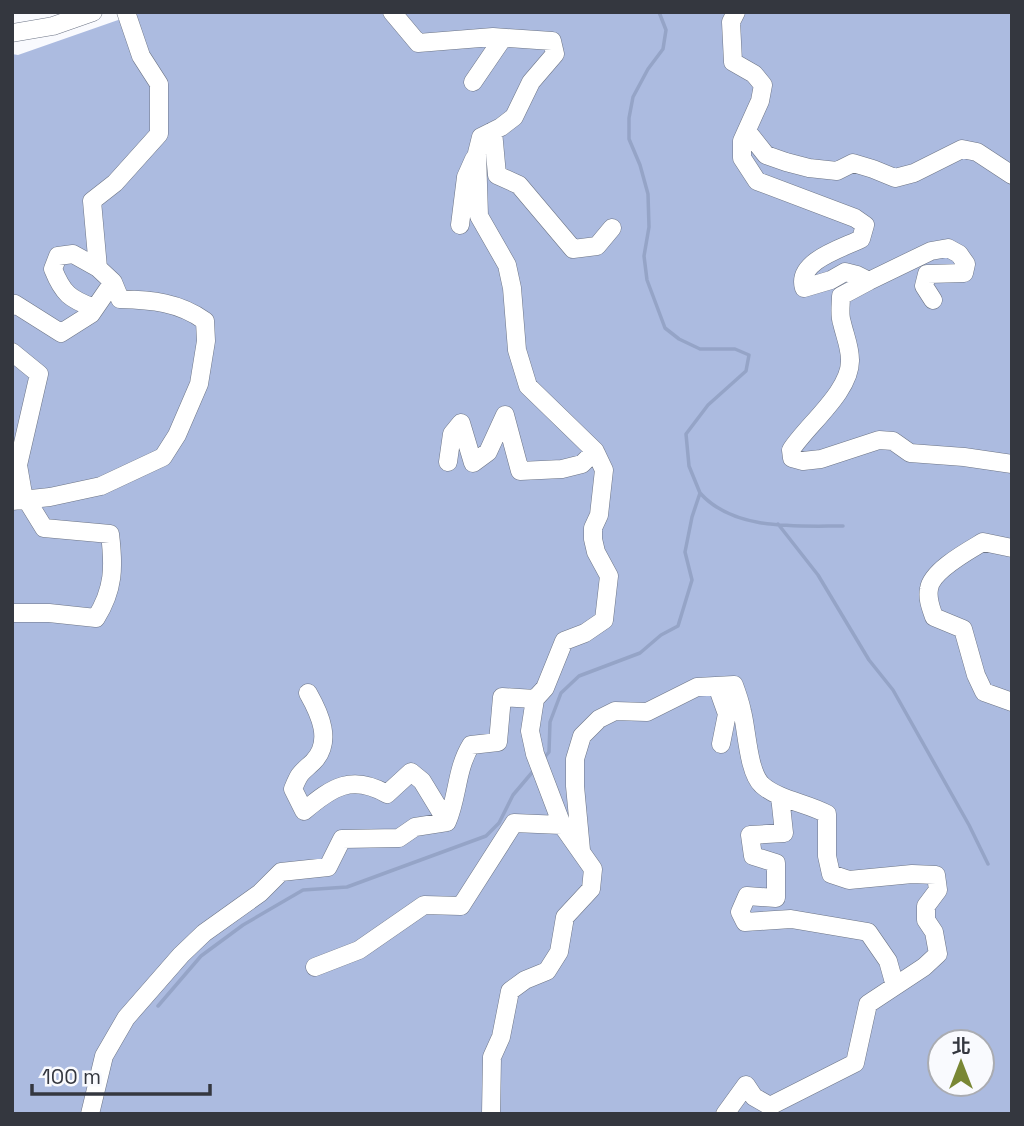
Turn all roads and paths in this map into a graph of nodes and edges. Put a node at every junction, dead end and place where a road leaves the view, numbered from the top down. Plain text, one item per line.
1 (93, 12) edge
2 (126, 12) edge
3 (392, 12) edge
4 (736, 12) edge
5 (12, 33) edge
6 (503, 38) junction
7 (472, 82) dead end
8 (493, 131) junction
9 (747, 131) junction
10 (477, 153) junction
11 (1012, 175) edge
12 (460, 225) dead end
13 (612, 228) dead end
14 (98, 268) junction
15 (869, 281) junction
16 (113, 282) junction
17 (933, 300) dead end
18 (12, 306) edge
19 (94, 308) junction
20 (12, 352) edge
21 (595, 451) junction
22 (448, 462) dead end
23 (1012, 464) edge
24 (20, 500) edge
25 (1012, 548) edge
26 (12, 613) edge
27 (717, 685) junction
28 (308, 693) dead end
29 (535, 699) junction
30 (1012, 702) edge
31 (721, 744) dead end
32 (780, 796) junction
33 (447, 822) junction
34 (562, 825) junction
35 (581, 854) junction
36 (315, 967) dead end
37 (895, 986) junction
38 (90, 1114) edge
39 (491, 1114) edge
40 (725, 1114) edge

1 - 5 street
2 - 14 street
3 - 6 street
4 - 9 street
6 - 7 street
6 - 8 street
8 - 10 street
8 - 13 street
9 - 11 street
9 - 15 street
10 - 12 street
10 - 21 street
14 - 16 street
14 - 19 street
15 - 17 street
15 - 23 street
16 - 19 street
16 - 24 street
18 - 19 street
20 - 24 street
21 - 22 street
21 - 29 street
24 - 26 street
25 - 30 street
27 - 31 street
27 - 32 street
27 - 35 street
28 - 33 street
29 - 33 street
29 - 34 street
32 - 37 street
32 - 37 street
33 - 38 street
34 - 35 street
34 - 36 street
35 - 39 street
37 - 40 street

